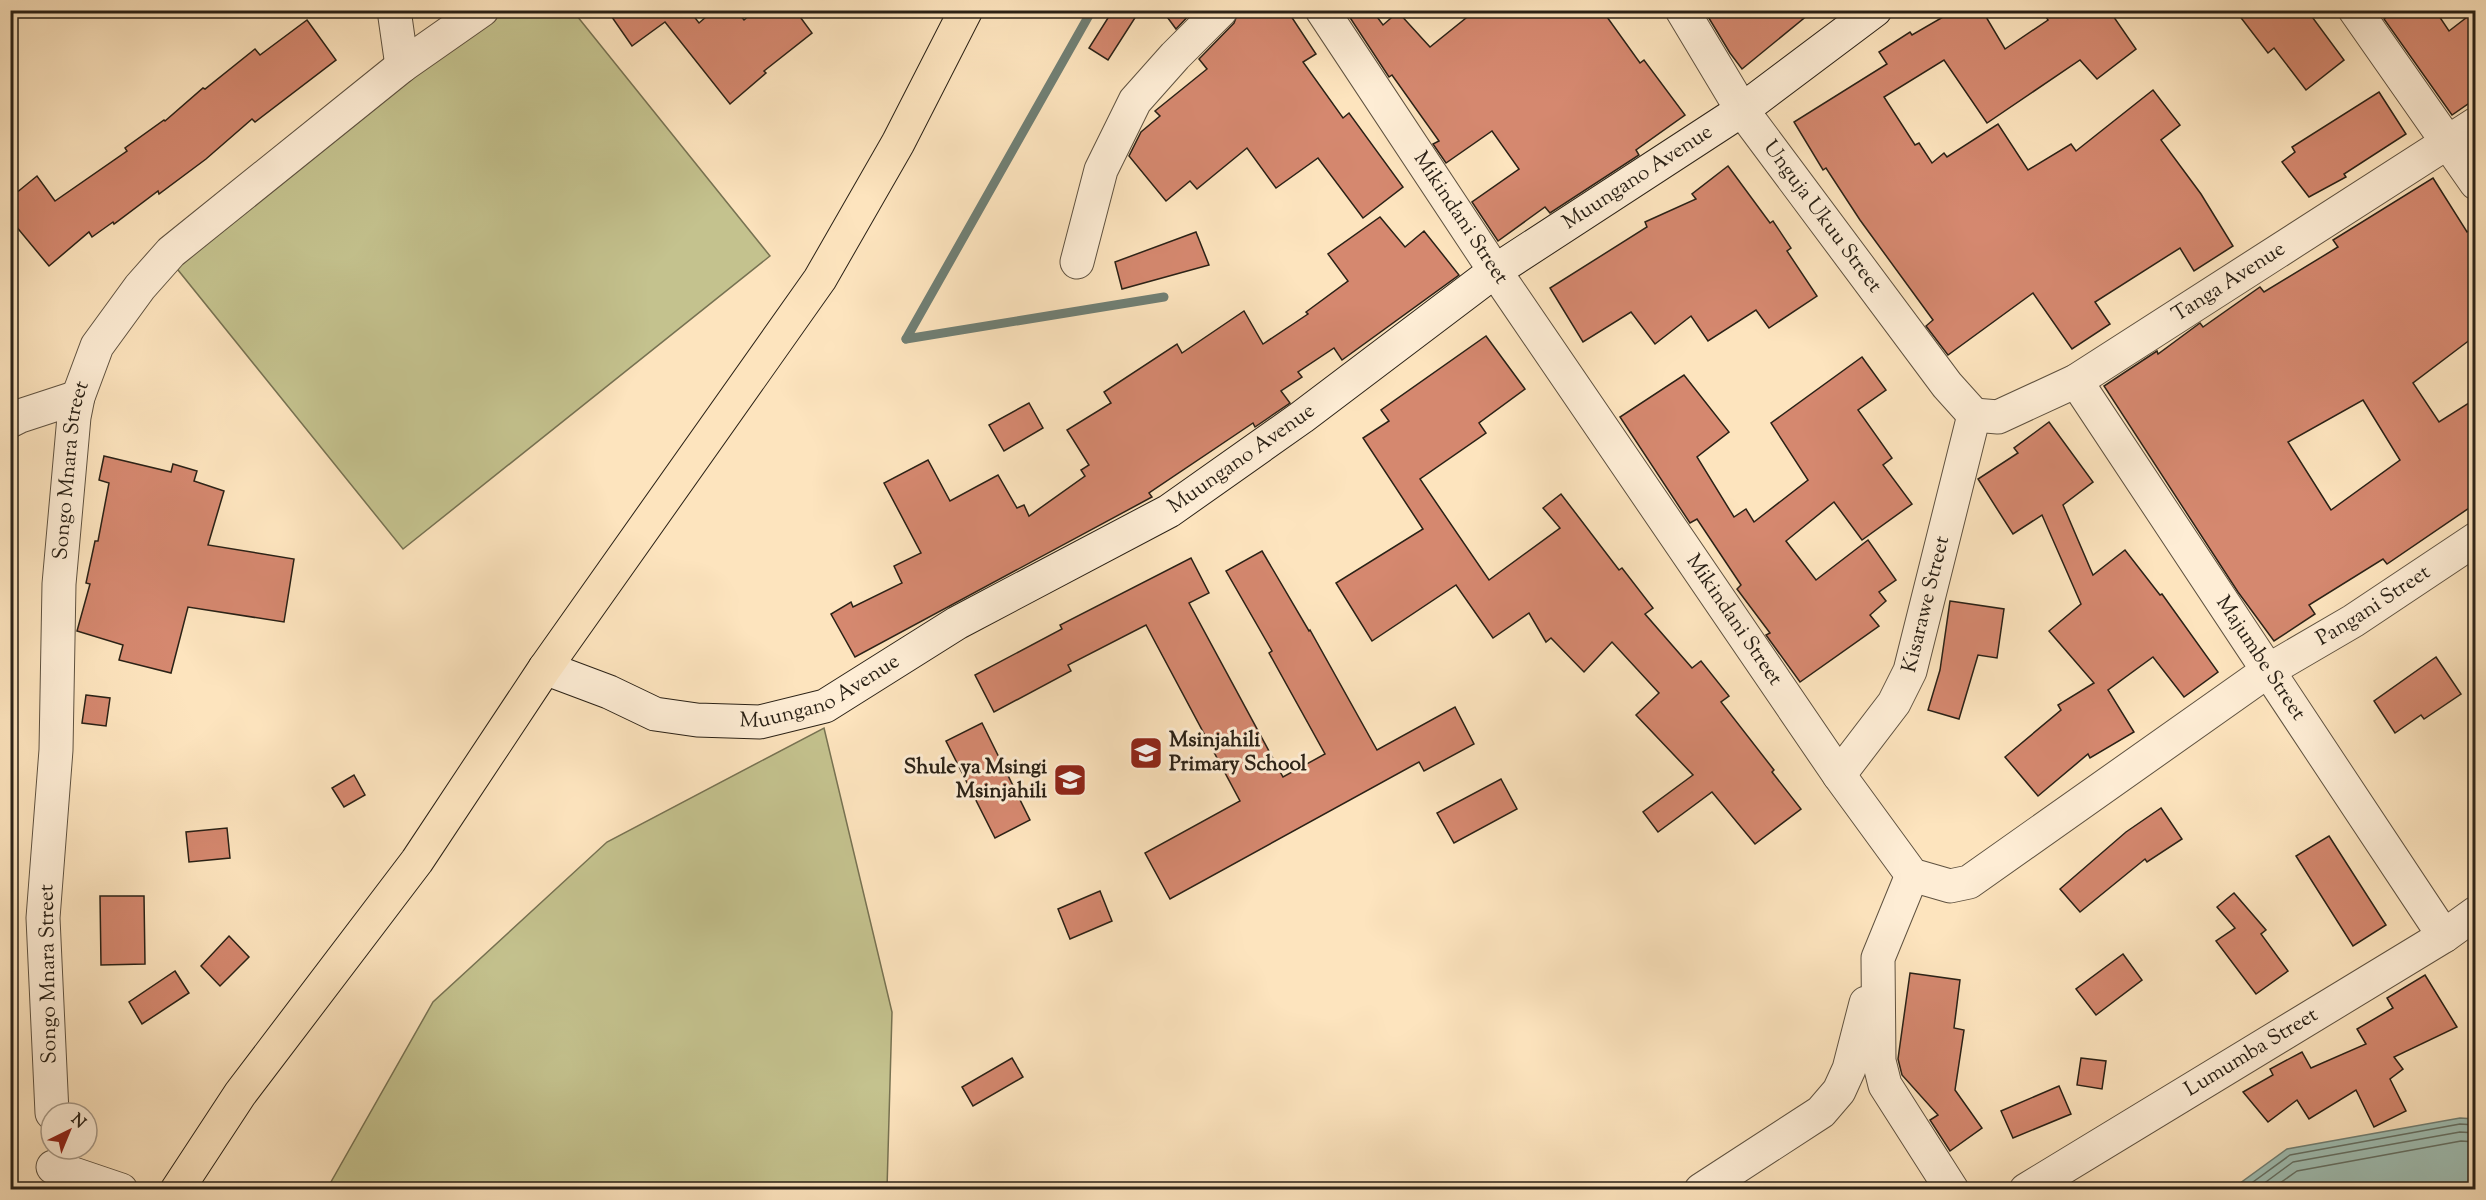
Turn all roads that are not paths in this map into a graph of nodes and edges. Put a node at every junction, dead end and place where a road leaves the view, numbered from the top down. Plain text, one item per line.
1 (394, 10) edge
2 (482, 10) edge
3 (966, 10) edge
4 (1221, 10) edge
5 (1322, 10) edge
6 (1682, 10) edge
7 (1875, 10) edge
8 (2355, 10) edge
9 (402, 66) junction
10 (1742, 110) junction
11 (2475, 124) edge
12 (2448, 144) junction
13 (2475, 183) edge
14 (1077, 262) dead end
15 (1495, 272) junction
16 (2076, 381) junction
17 (78, 397) junction
18 (1974, 415) junction
19 (10, 421) edge
20 (2475, 539) edge
21 (545, 668) junction
22 (2269, 670) junction
23 (1839, 775) junction
24 (1912, 875) junction
25 (2475, 913) edge
26 (2444, 936) junction
27 (1878, 958) junction
28 (52, 1101) edge
29 (53, 1168) edge
30 (120, 1190) edge
31 (177, 1190) edge
32 (1701, 1190) edge
33 (1952, 1190) edge
34 (2026, 1190) edge

1 - 9 street
2 - 9 street, Songo Mnara Street
3 - 21 highway
4 - 14 street
5 - 15 street, Mikindani Street
6 - 10 street, Unguja Ukuu Street
7 - 10 street, Muungano Avenue
8 - 12 street
9 - 17 street, Songo Mnara Street
10 - 15 street, Muungano Avenue
10 - 18 street, Unguja Ukuu Street
11 - 12 street, Tanga Avenue
12 - 13 street
12 - 16 street, Tanga Avenue
15 - 21 street, Muungano Avenue
15 - 23 street, Mikindani Street
16 - 18 street, Tanga Avenue
16 - 22 street, Majumbe Street
17 - 19 street
17 - 28 street, Songo Mnara Street
18 - 23 street, Kisarawe Street
20 - 22 street, Pangani Street
21 - 31 highway
22 - 24 street
22 - 26 street, Majumbe Street
23 - 24 street, Mikindani Street
24 - 27 street
25 - 26 street, Lumumba Street
26 - 34 street, Lumumba Street
27 - 32 street
27 - 33 street
29 - 30 street

